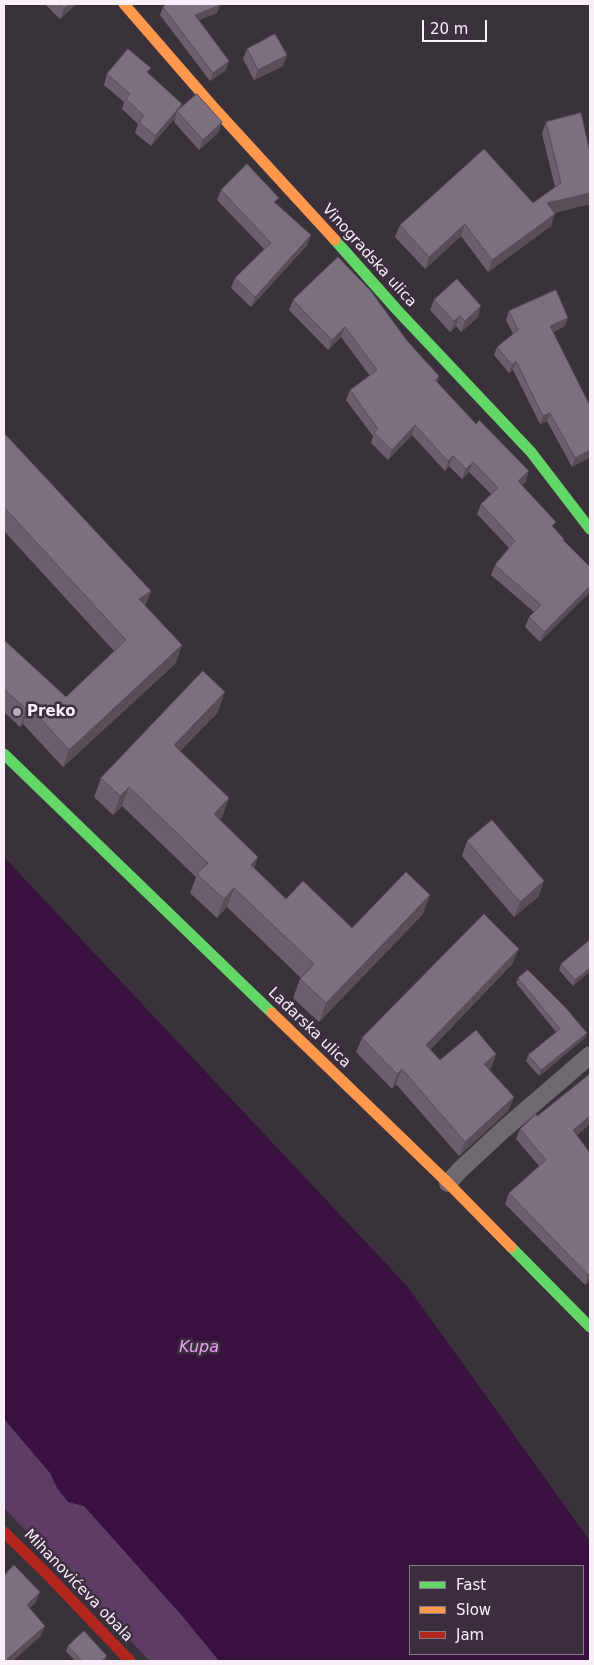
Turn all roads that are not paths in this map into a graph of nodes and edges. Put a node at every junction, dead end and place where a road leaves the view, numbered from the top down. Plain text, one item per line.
1 (124, 4) edge
2 (590, 529) edge
3 (4, 754) edge
4 (590, 1055) edge
5 (448, 1183) junction
6 (590, 1326) edge
7 (4, 1532) edge
8 (130, 1661) edge

1 - 2 street, Vinogradska ulica
3 - 5 street, Lađarska ulica
4 - 5 street
5 - 6 street, Lađarska ulica
7 - 8 street, Mihanovićeva obala

